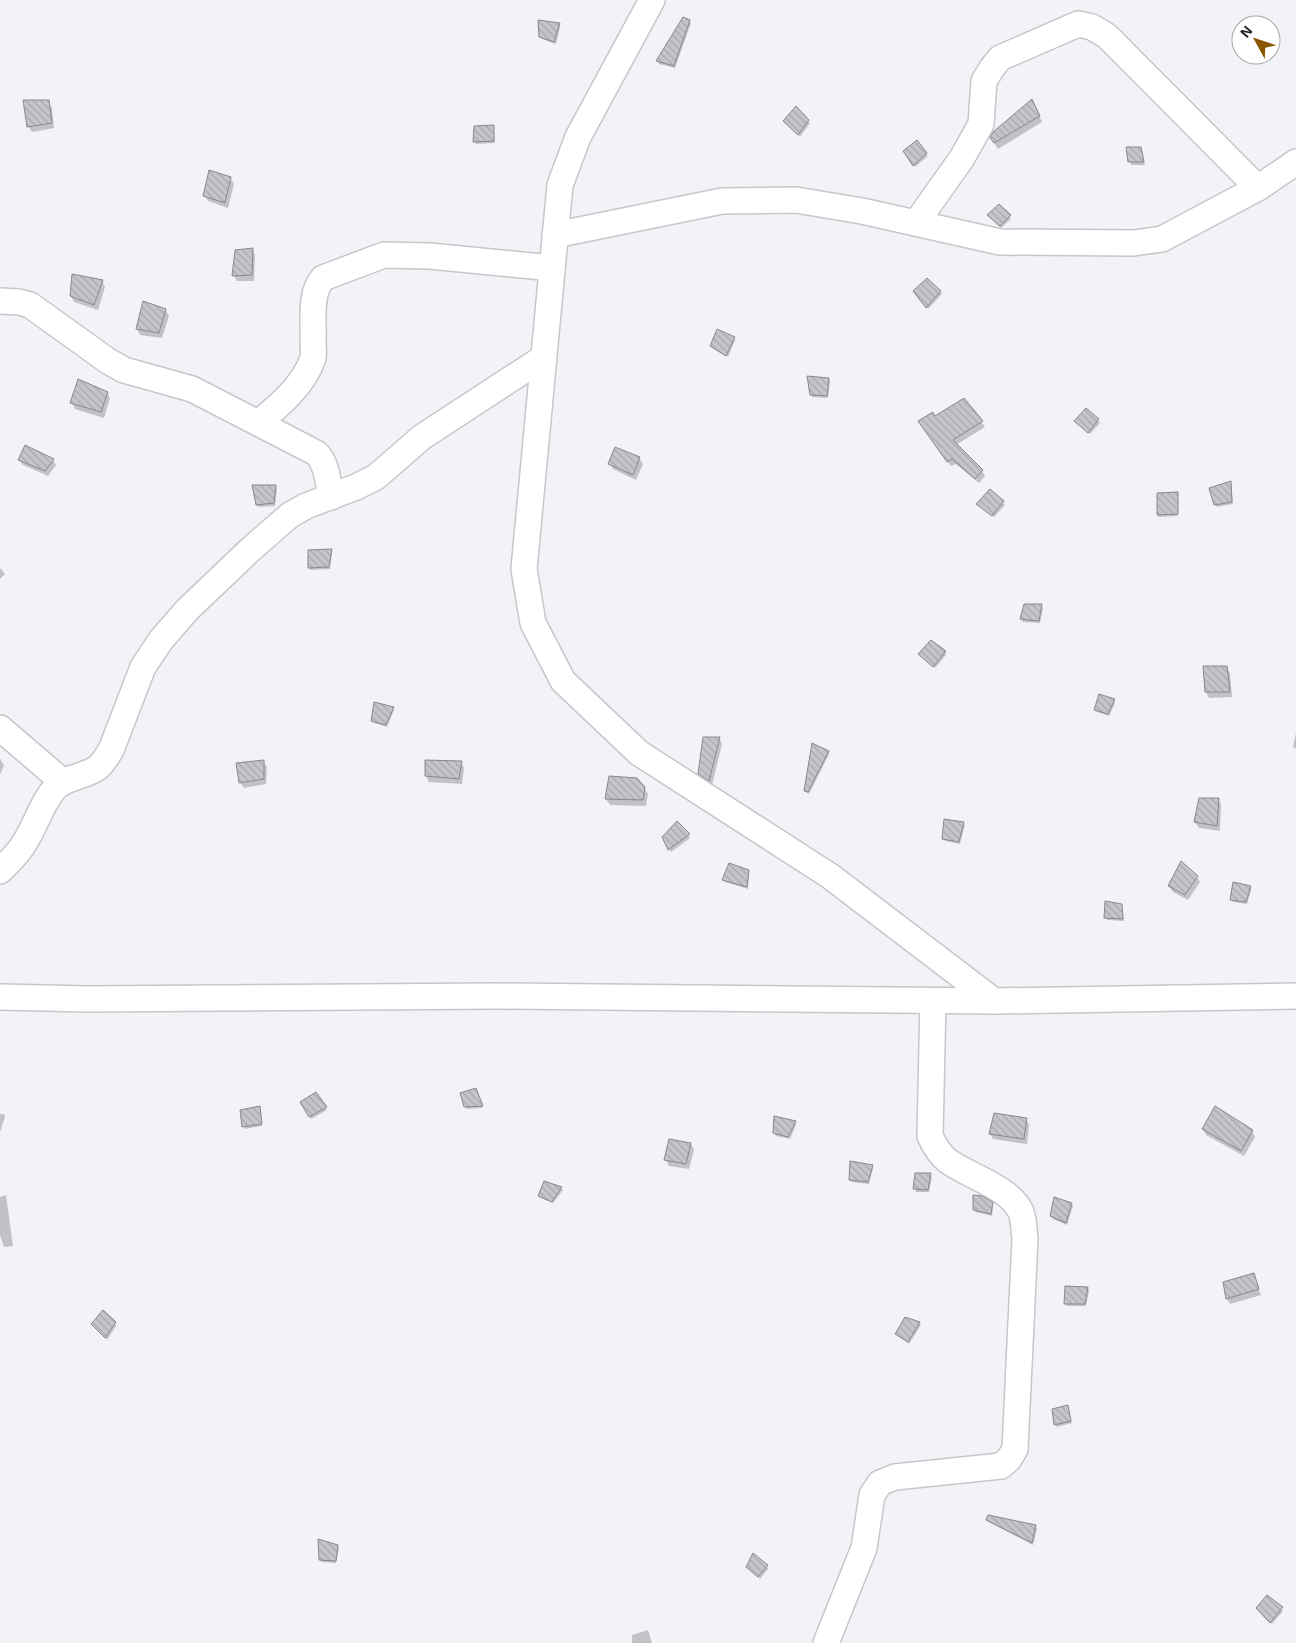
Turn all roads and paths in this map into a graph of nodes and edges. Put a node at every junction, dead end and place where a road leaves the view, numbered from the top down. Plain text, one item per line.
1 (652, 0) edge
2 (1296, 162) edge
3 (1258, 188) junction
4 (916, 223) junction
5 (555, 235) junction
6 (552, 268) junction
7 (0, 301) edge
8 (543, 358) junction
9 (258, 423) junction
10 (331, 497) junction
11 (0, 728) edge
12 (63, 782) junction
13 (0, 871) edge
14 (1296, 996) edge
15 (0, 997) edge
16 (933, 1001) junction
17 (994, 1001) junction
18 (826, 1643) edge

1 - 5 street
2 - 3 street
3 - 4 street
3 - 4 street
4 - 5 street
5 - 6 street
6 - 8 street
6 - 9 street
7 - 9 street
8 - 10 street
8 - 17 street
9 - 10 street
10 - 12 street
11 - 12 street
12 - 13 street
14 - 17 street
15 - 16 street
16 - 17 street
16 - 18 street

